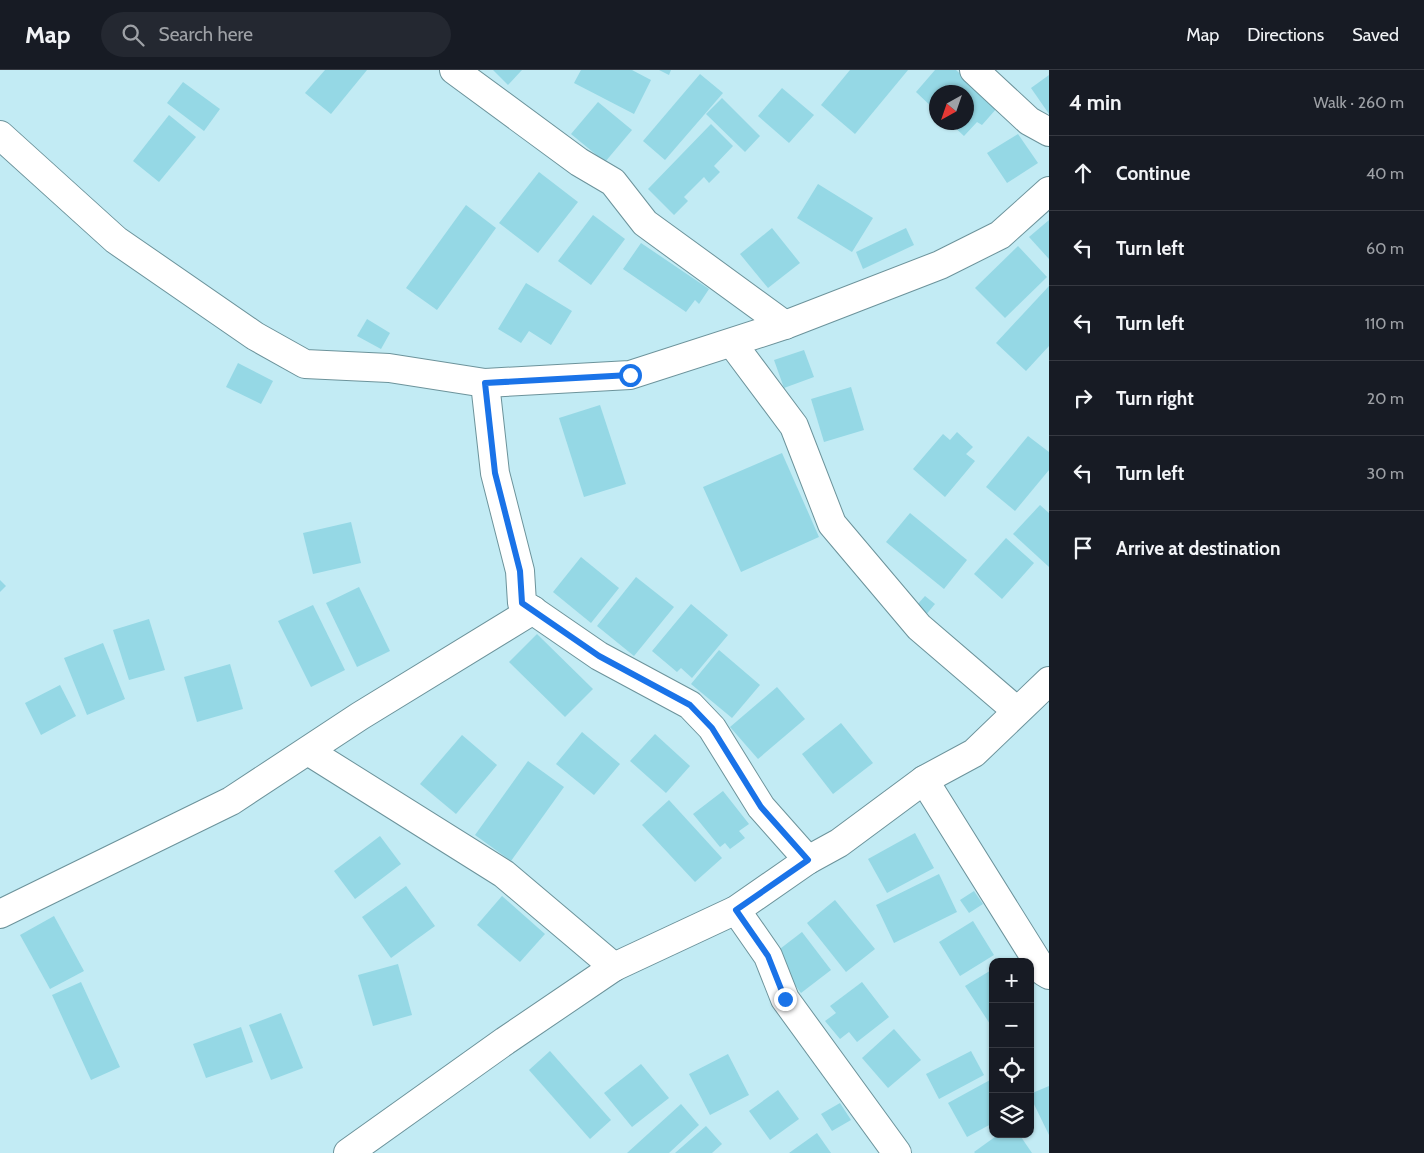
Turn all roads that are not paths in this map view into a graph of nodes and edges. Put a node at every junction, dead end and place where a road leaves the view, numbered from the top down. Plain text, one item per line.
1 (454, 70) edge
2 (974, 70) edge
3 (1049, 132) edge
4 (0, 135) edge
5 (1049, 191) edge
6 (785, 325) junction
7 (732, 343) junction
8 (485, 383) junction
9 (533, 610) junction
10 (1049, 681) edge
11 (1018, 712) junction
12 (308, 751) junction
13 (924, 780) junction
14 (808, 860) junction
15 (736, 910) junction
16 (0, 914) edge
17 (614, 967) junction
18 (1049, 975) edge
19 (348, 1153) edge
20 (897, 1153) edge

1 - 6 street
2 - 3 street
4 - 8 street
5 - 6 street
6 - 7 street
7 - 8 street
7 - 11 street
8 - 9 street
9 - 12 street
9 - 14 street
10 - 11 street
11 - 13 street
12 - 16 street
12 - 17 street
13 - 14 street
13 - 18 street
14 - 15 street
15 - 17 street
15 - 20 street
17 - 19 street

